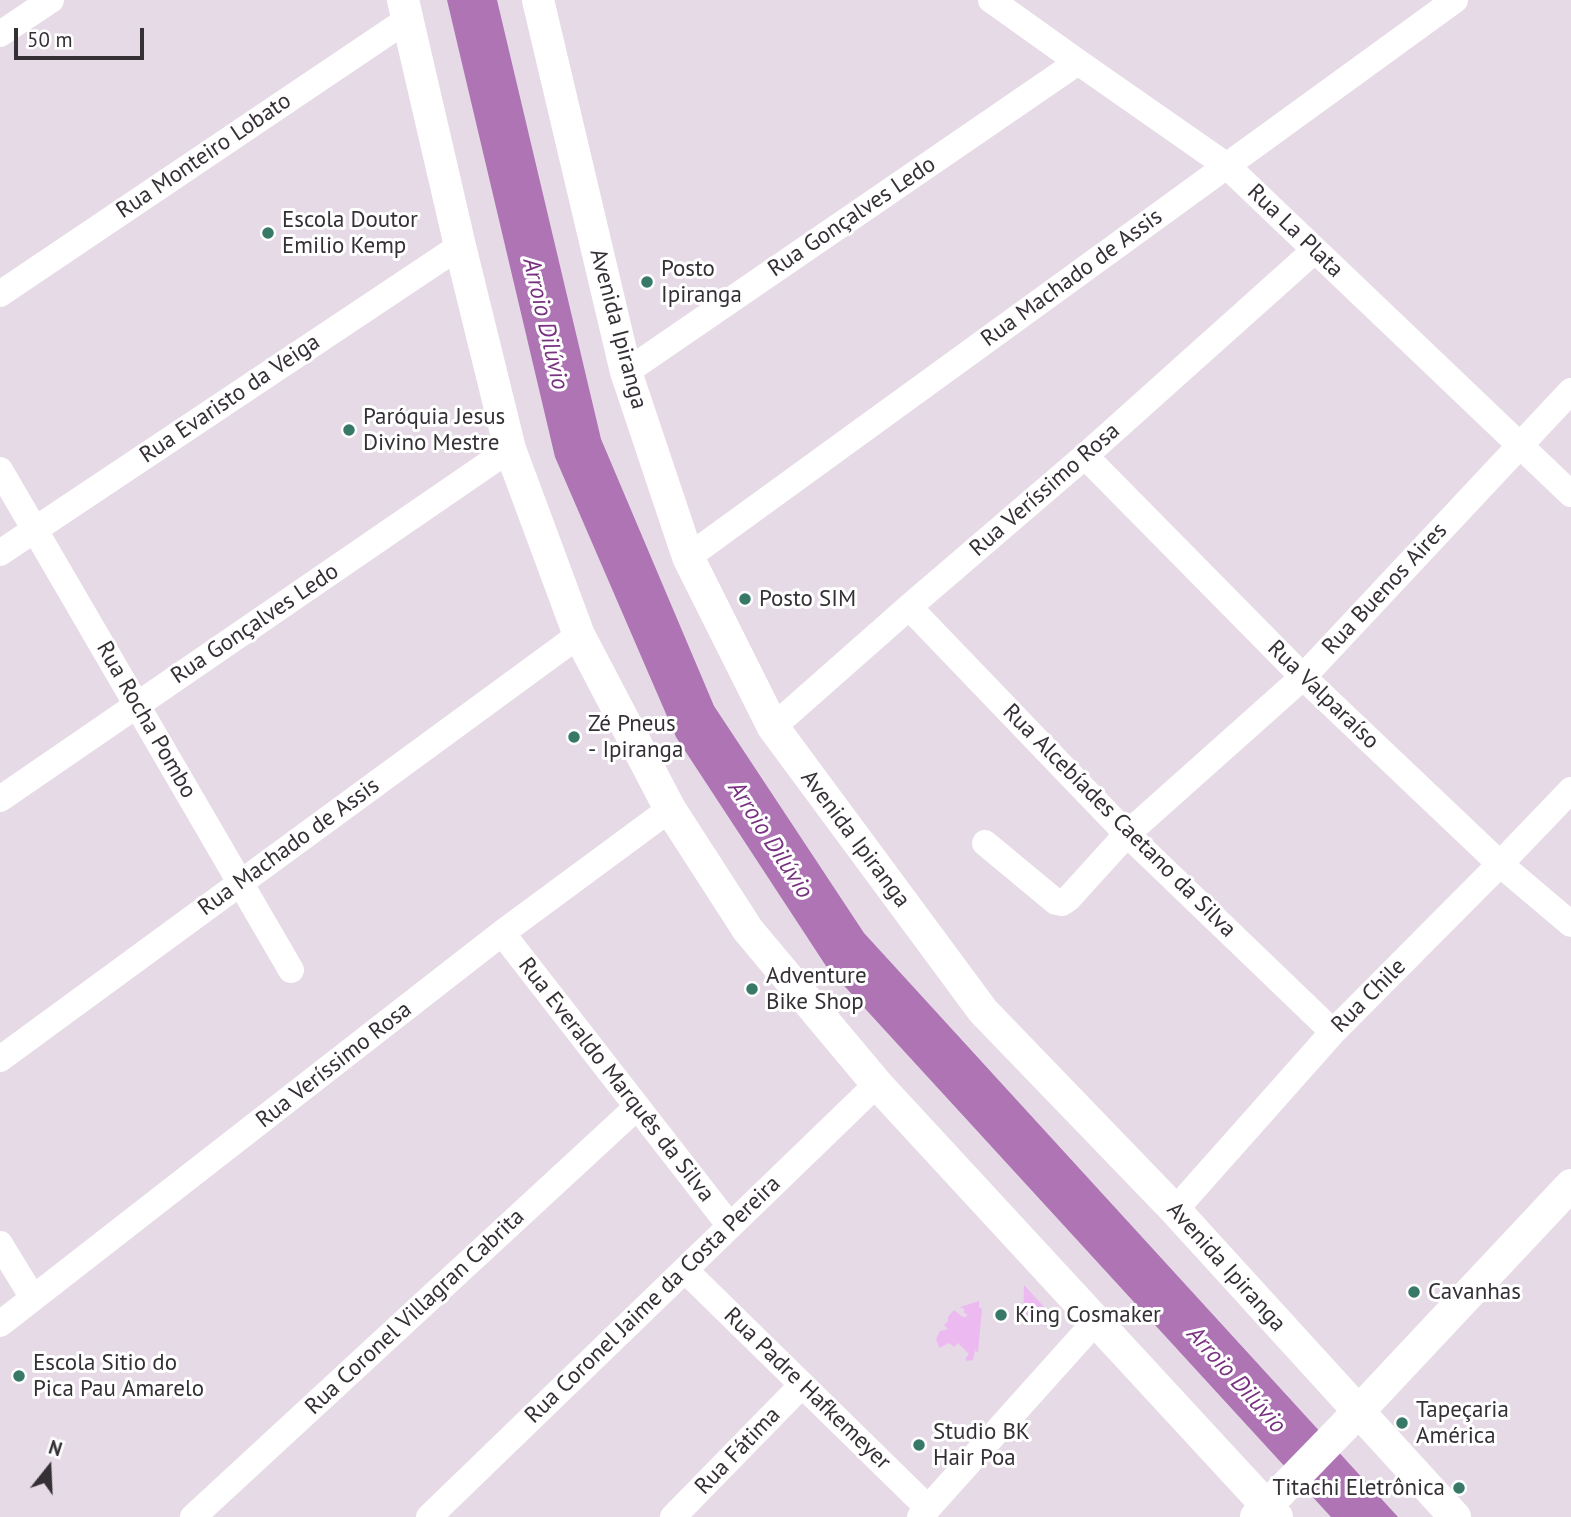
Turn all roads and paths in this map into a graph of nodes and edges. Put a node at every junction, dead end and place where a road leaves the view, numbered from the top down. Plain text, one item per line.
1 (51, 0) edge
2 (538, 0) edge
3 (991, 0) edge
4 (1455, 0) edge
5 (406, 9) edge
6 (0, 34) edge
7 (1078, 62) junction
8 (1227, 166) junction
9 (460, 246) junction
10 (1315, 250) junction
11 (0, 294) edge
12 (626, 372) junction
13 (1571, 391) edge
14 (1520, 447) junction
15 (510, 449) junction
16 (1085, 456) junction
17 (0, 470) edge
18 (1571, 494) edge
19 (35, 530) junction
20 (0, 553) edge
21 (688, 557) junction
22 (909, 607) junction
23 (579, 635) junction
24 (1303, 677) junction
25 (137, 705) junction
26 (773, 727) junction
27 (1571, 790) edge
28 (0, 799) edge
29 (670, 808) junction
30 (1128, 834) junction
31 (985, 843) dead end
32 (1500, 864) junction
33 (240, 883) junction
34 (1571, 924) edge
35 (502, 933) junction
36 (291, 970) dead end
37 (1333, 1032) junction
38 (0, 1059) edge
39 (877, 1084) junction
40 (637, 1107) junction
41 (1571, 1185) edge
42 (1175, 1210) junction
43 (730, 1226) junction
44 (0, 1244) edge
45 (685, 1270) junction
46 (33, 1298) junction
47 (1097, 1321) junction
48 (0, 1324) edge
49 (803, 1385) junction
50 (1348, 1422) junction
51 (1270, 1507) edge
52 (924, 1513) edge
53 (193, 1517) edge
54 (429, 1517) edge
55 (673, 1517) edge
56 (1455, 1517) edge

1 - 6 street
2 - 12 main road, Avenida Ipiranga
3 - 7 street, Rua La Plata
4 - 8 street, Rua Machado de Assis
5 - 9 main road
5 - 11 street, Rua Monteiro Lobato
7 - 8 street, Rua La Plata
7 - 12 street, Rua Gonçalves Ledo
8 - 10 street, Rua La Plata
8 - 21 street, Rua Machado de Assis
9 - 15 main road
9 - 19 street, Rua Evaristo da Veiga
10 - 14 street, Rua La Plata
10 - 16 street, Rua Veríssimo Rosa
12 - 21 main road, Avenida Ipiranga
13 - 14 street, Rua Buenos Aires
14 - 18 street, Rua La Plata
14 - 24 street, Rua Buenos Aires
15 - 23 main road
15 - 25 street, Rua Gonçalves Ledo
16 - 22 street, Rua Veríssimo Rosa
16 - 24 street, Rua Valparaíso
17 - 19 street, Rua Rocha Pombo
19 - 20 street, Rua Evaristo da Veiga
19 - 25 street, Rua Rocha Pombo
21 - 26 main road, Avenida Ipiranga
22 - 26 street, Rua Veríssimo Rosa
22 - 30 street, Rua Alcebíades Caetano da Silva
23 - 29 main road
23 - 33 street, Rua Machado de Assis
24 - 30 street, Rua Buenos Aires
24 - 32 street, Rua Valparaíso
25 - 28 street, Rua Gonçalves Ledo
25 - 33 street, Rua Rocha Pombo
26 - 42 main road, Avenida Ipiranga
27 - 32 street, Rua Chile
29 - 35 street, Rua Veríssimo Rosa
29 - 39 main road
30 - 31 street, Rua Buenos Aires
30 - 37 street, Rua Alcebíades Caetano da Silva
32 - 34 street, Rua Valparaíso
32 - 37 street, Rua Chile
33 - 36 street, Rua Rocha Pombo
33 - 38 street, Rua Machado de Assis
35 - 40 street, Rua Everaldo Marquês da Silva
35 - 46 street, Rua Veríssimo Rosa
37 - 42 street, Rua Chile
39 - 43 street, Rua Coronel Jaime da Costa Pereira
39 - 47 main road
40 - 43 street, Rua Everaldo Marquês da Silva
40 - 53 street, Rua Coronel Villagran Cabrita
41 - 50 main road
42 - 50 main road, Avenida Ipiranga
43 - 45 street, Rua Coronel Jaime da Costa Pereira
44 - 46 street
45 - 49 street, Rua Padre Hafkemeyer
45 - 54 street, Rua Coronel Jaime da Costa Pereira
46 - 48 street, Rua Veríssimo Rosa
47 - 51 main road
47 - 52 street
49 - 52 street, Rua Padre Hafkemeyer
49 - 55 street, Rua Fátima
50 - 51 main road
50 - 56 main road, Avenida Ipiranga

